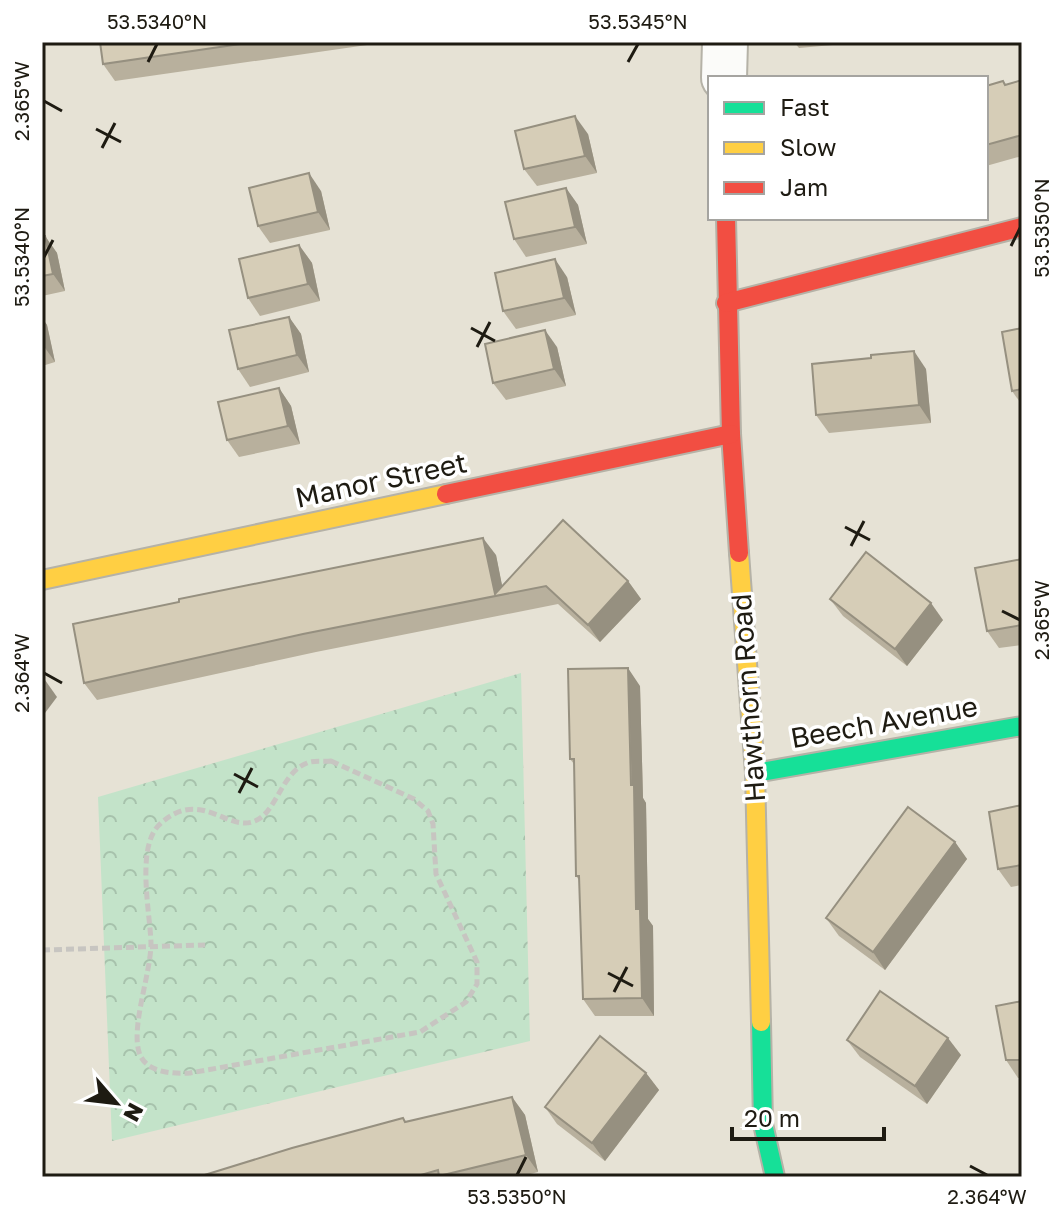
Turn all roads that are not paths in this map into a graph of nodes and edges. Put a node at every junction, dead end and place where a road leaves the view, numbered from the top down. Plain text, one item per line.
1 (725, 42) edge
2 (724, 76) edge
3 (726, 220) edge
4 (1022, 227) edge
5 (726, 303) junction
6 (731, 434) junction
7 (42, 580) edge
8 (1022, 726) edge
9 (755, 773) junction
10 (775, 1177) edge

1 - 2 street
3 - 5 street, Hawthorn Road
4 - 5 street
5 - 6 street, Hawthorn Road
6 - 7 street, Manor Street
6 - 9 street, Hawthorn Road
8 - 9 street, Beech Avenue
9 - 10 street, Hawthorn Road

